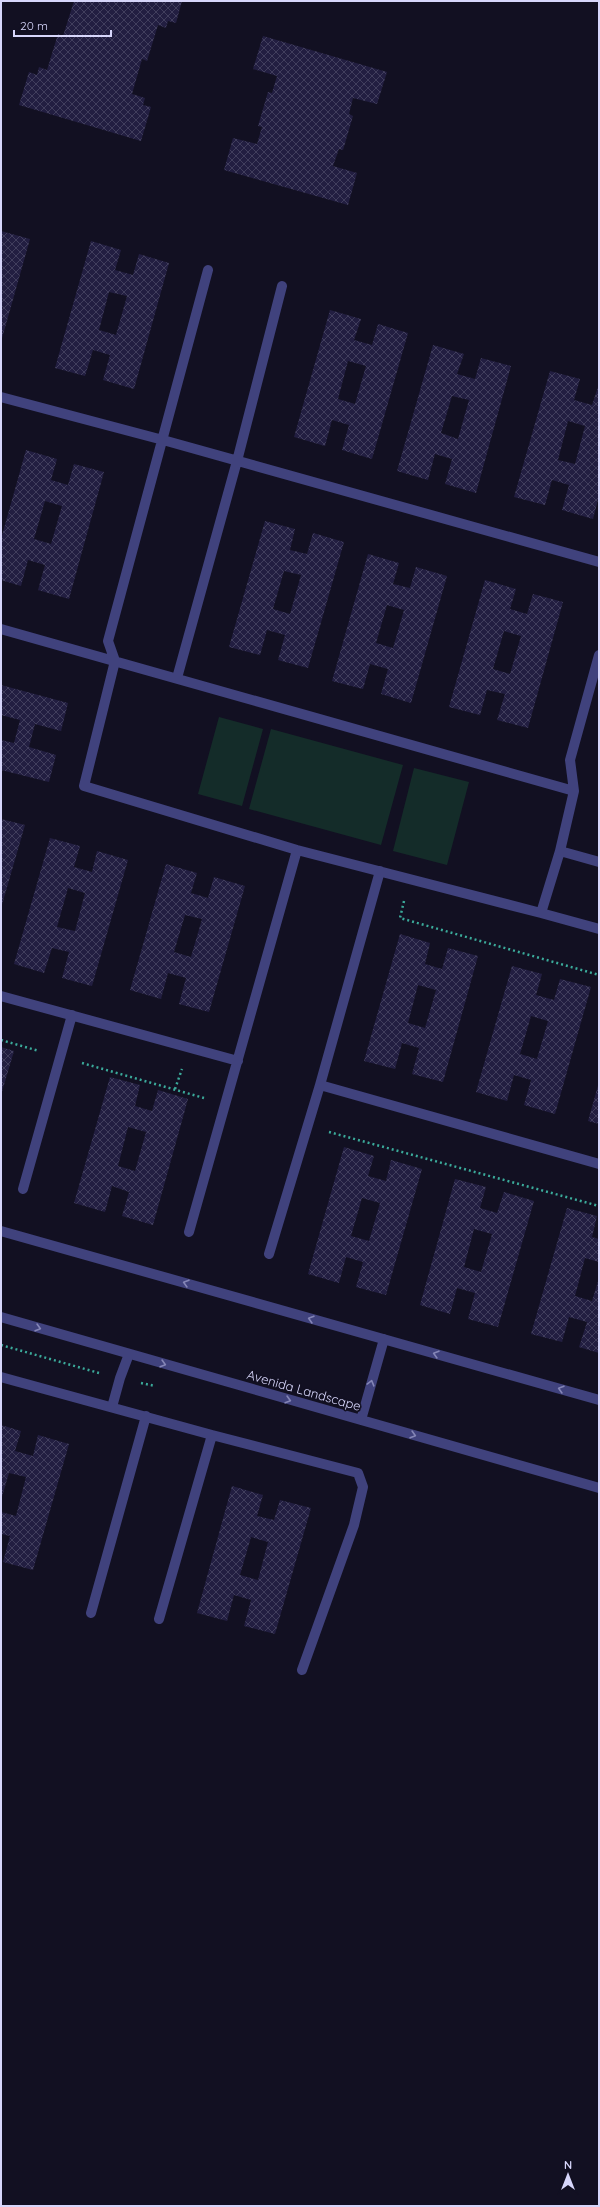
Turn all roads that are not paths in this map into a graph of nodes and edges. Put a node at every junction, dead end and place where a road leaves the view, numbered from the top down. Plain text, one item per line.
1 (208, 270) dead end
2 (282, 286) dead end
3 (1, 397) edge
4 (163, 440) junction
5 (237, 461) junction
6 (599, 562) edge
7 (1, 629) edge
8 (599, 655) edge
9 (115, 660) junction
10 (177, 678) junction
11 (574, 791) junction
12 (296, 850) junction
13 (560, 851) junction
14 (599, 862) edge
15 (380, 871) junction
16 (541, 913) junction
17 (599, 929) edge
18 (1, 996) edge
19 (72, 1015) junction
20 (238, 1061) junction
21 (320, 1085) junction
22 (599, 1164) edge
23 (23, 1189) dead end
24 (1, 1231) edge
25 (189, 1232) dead end
26 (269, 1254) dead end
27 (1, 1318) edge
28 (384, 1339) junction
29 (130, 1354) junction
30 (1, 1377) edge
31 (599, 1400) edge
32 (112, 1407) junction
33 (146, 1416) junction
34 (361, 1420) junction
35 (212, 1436) junction
36 (599, 1488) edge
37 (90, 1613) dead end
38 (159, 1619) dead end
39 (302, 1670) dead end

1 - 4 street
2 - 5 street
3 - 4 street
4 - 5 street
4 - 9 street
5 - 6 street
5 - 10 street
7 - 9 street
8 - 11 street
9 - 10 street
9 - 12 street
10 - 11 street
11 - 13 street
12 - 15 street
12 - 20 street
13 - 14 street
13 - 16 street
15 - 16 street
15 - 21 street
16 - 17 street
18 - 19 street
19 - 20 street
19 - 23 street
20 - 25 street
21 - 22 street
21 - 26 street
28 -> 24 street
27 -> 29 street, Avenida Landscape
31 -> 28 street
34 -> 28 street
29 - 32 street
29 -> 34 street, Avenida Landscape
30 - 32 street
32 - 33 street
33 - 35 street
33 - 37 street
34 -> 36 street, Avenida Landscape
35 - 38 street
35 - 39 street

